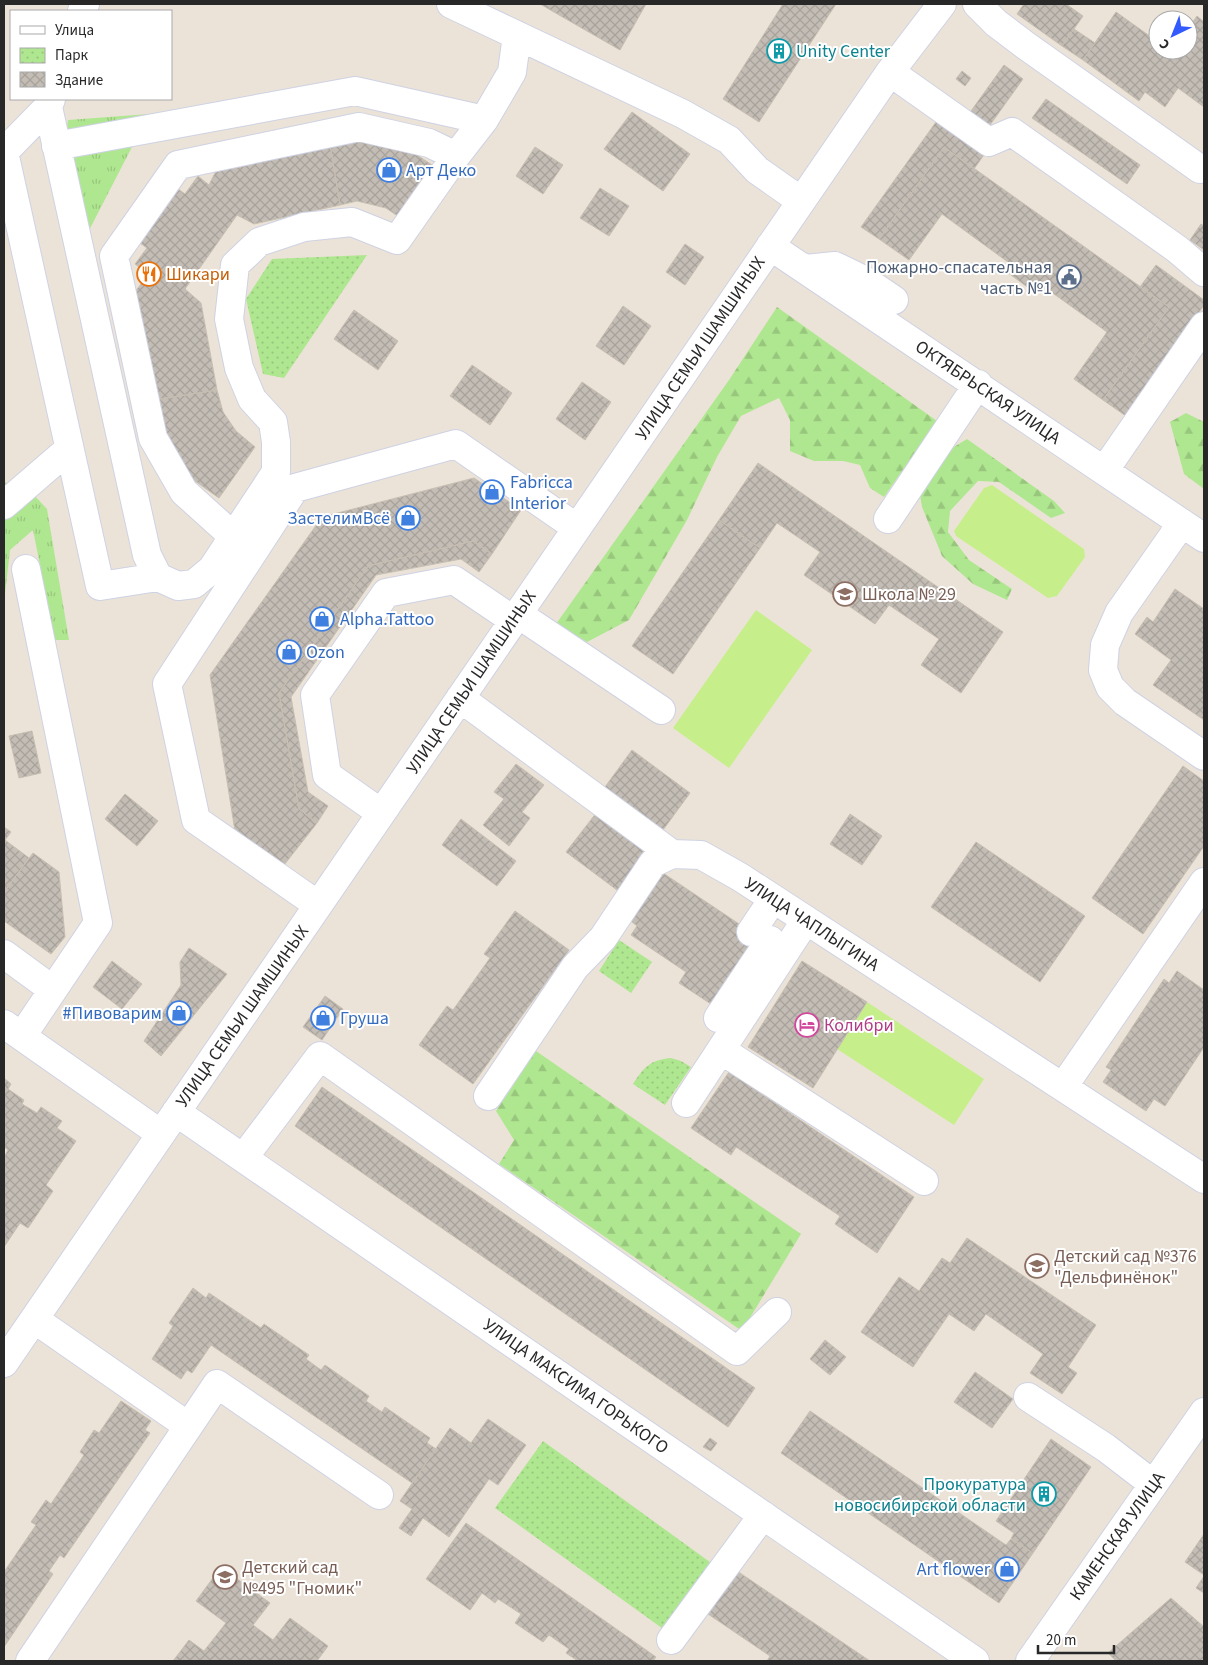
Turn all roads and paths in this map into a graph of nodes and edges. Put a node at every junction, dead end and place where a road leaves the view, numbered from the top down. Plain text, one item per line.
1 (451, 4) edge
2 (942, 4) edge
3 (977, 4) edge
4 (518, 34) junction
5 (890, 72) junction
6 (49, 103) edge
7 (484, 120) junction
8 (56, 146) junction
9 (4, 152) edge
10 (456, 156) junction
11 (1200, 169) dead end
12 (801, 201) junction
13 (770, 246) junction
14 (805, 269) junction
15 (1204, 272) edge
16 (894, 300) dead end
17 (1204, 326) edge
18 (978, 384) junction
19 (69, 449) junction
20 (1104, 471) junction
21 (4, 506) edge
22 (888, 519) dead end
23 (577, 528) junction
24 (1193, 531) edge
25 (234, 537) junction
26 (26, 569) dead end
27 (158, 577) junction
28 (516, 617) junction
29 (460, 698) junction
30 (662, 710) dead end
31 (1204, 756) edge
32 (381, 813) junction
33 (672, 854) junction
34 (1204, 882) edge
35 (318, 905) junction
36 (790, 909) junction
37 (751, 932) dead end
38 (4, 954) edge
39 (53, 990) junction
40 (718, 1018) dead end
41 (13, 1030) edge
42 (721, 1050) junction
43 (1063, 1087) junction
44 (488, 1096) dead end
45 (686, 1103) dead end
46 (176, 1112) junction
47 (161, 1134) junction
48 (244, 1158) junction
49 (1201, 1170) edge
50 (924, 1181) dead end
51 (776, 1312) dead end
52 (34, 1318) junction
53 (4, 1363) edge
54 (1028, 1397) dead end
55 (1204, 1412) edge
56 (188, 1426) junction
57 (1152, 1484) junction
58 (379, 1495) dead end
59 (763, 1515) junction
60 (671, 1640) dead end
61 (30, 1661) edge
62 (975, 1661) edge
63 (1030, 1661) edge

1 - 4 street
2 - 5 street, УЛИЦА СЕМЬИ ШАМШИНЫХ
3 - 11 street
4 - 7 street
4 - 12 street
5 - 12 street, УЛИЦА СЕМЬИ ШАМШИНЫХ
5 - 15 street
6 - 8 street
6 - 9 street
7 - 8 street
7 - 10 street
8 - 27 street
9 - 19 street
10 - 25 street
10 - 25 street
12 - 13 street, УЛИЦА СЕМЬИ ШАМШИНЫХ
13 - 14 street, ОКТЯБРЬСКАЯ УЛИЦА
13 - 23 street, УЛИЦА СЕМЬИ ШАМШИНЫХ
14 - 16 street
14 - 18 street, ОКТЯБРЬСКАЯ УЛИЦА
17 - 20 street
18 - 20 street, ОКТЯБРЬСКАЯ УЛИЦА
18 - 22 street
19 - 21 street
19 - 27 street
20 - 24 street, ОКТЯБРЬСКАЯ УЛИЦА
23 - 28 street, УЛИЦА СЕМЬИ ШАМШИНЫХ
23 - 35 street
24 - 31 street
25 - 27 street
26 - 39 street
28 - 29 street, УЛИЦА СЕМЬИ ШАМШИНЫХ
28 - 30 street
28 - 32 street
29 - 32 street, УЛИЦА СЕМЬИ ШАМШИНЫХ
29 - 33 street
32 - 35 street, УЛИЦА СЕМЬИ ШАМШИНЫХ
33 - 36 street, УЛИЦА ЧАПЛЫГИНА
33 - 44 street
34 - 43 street
35 - 46 street, УЛИЦА СЕМЬИ ШАМШИНЫХ
36 - 37 street
36 - 40 street
36 - 42 street
36 - 43 street, УЛИЦА ЧАПЛЫГИНА
38 - 39 street
39 - 41 street
41 - 47 street
42 - 45 street
42 - 50 street
43 - 49 street, УЛИЦА ЧАПЛЫГИНА
46 - 47 street, УЛИЦА СЕМЬИ ШАМШИНЫХ
46 - 48 street, УЛИЦА МАКСИМА ГОРЬКОГО
47 - 52 street, УЛИЦА СЕМЬИ ШАМШИНЫХ
48 - 51 street
48 - 59 street, УЛИЦА МАКСИМА ГОРЬКОГО
52 - 53 street, УЛИЦА СЕМЬИ ШАМШИНЫХ
52 - 56 street
54 - 57 street
55 - 57 street, КАМЕНСКАЯ УЛИЦА
56 - 58 street
56 - 61 street
57 - 63 street, КАМЕНСКАЯ УЛИЦА
59 - 60 street
59 - 62 street, УЛИЦА МАКСИМА ГОРЬКОГО

